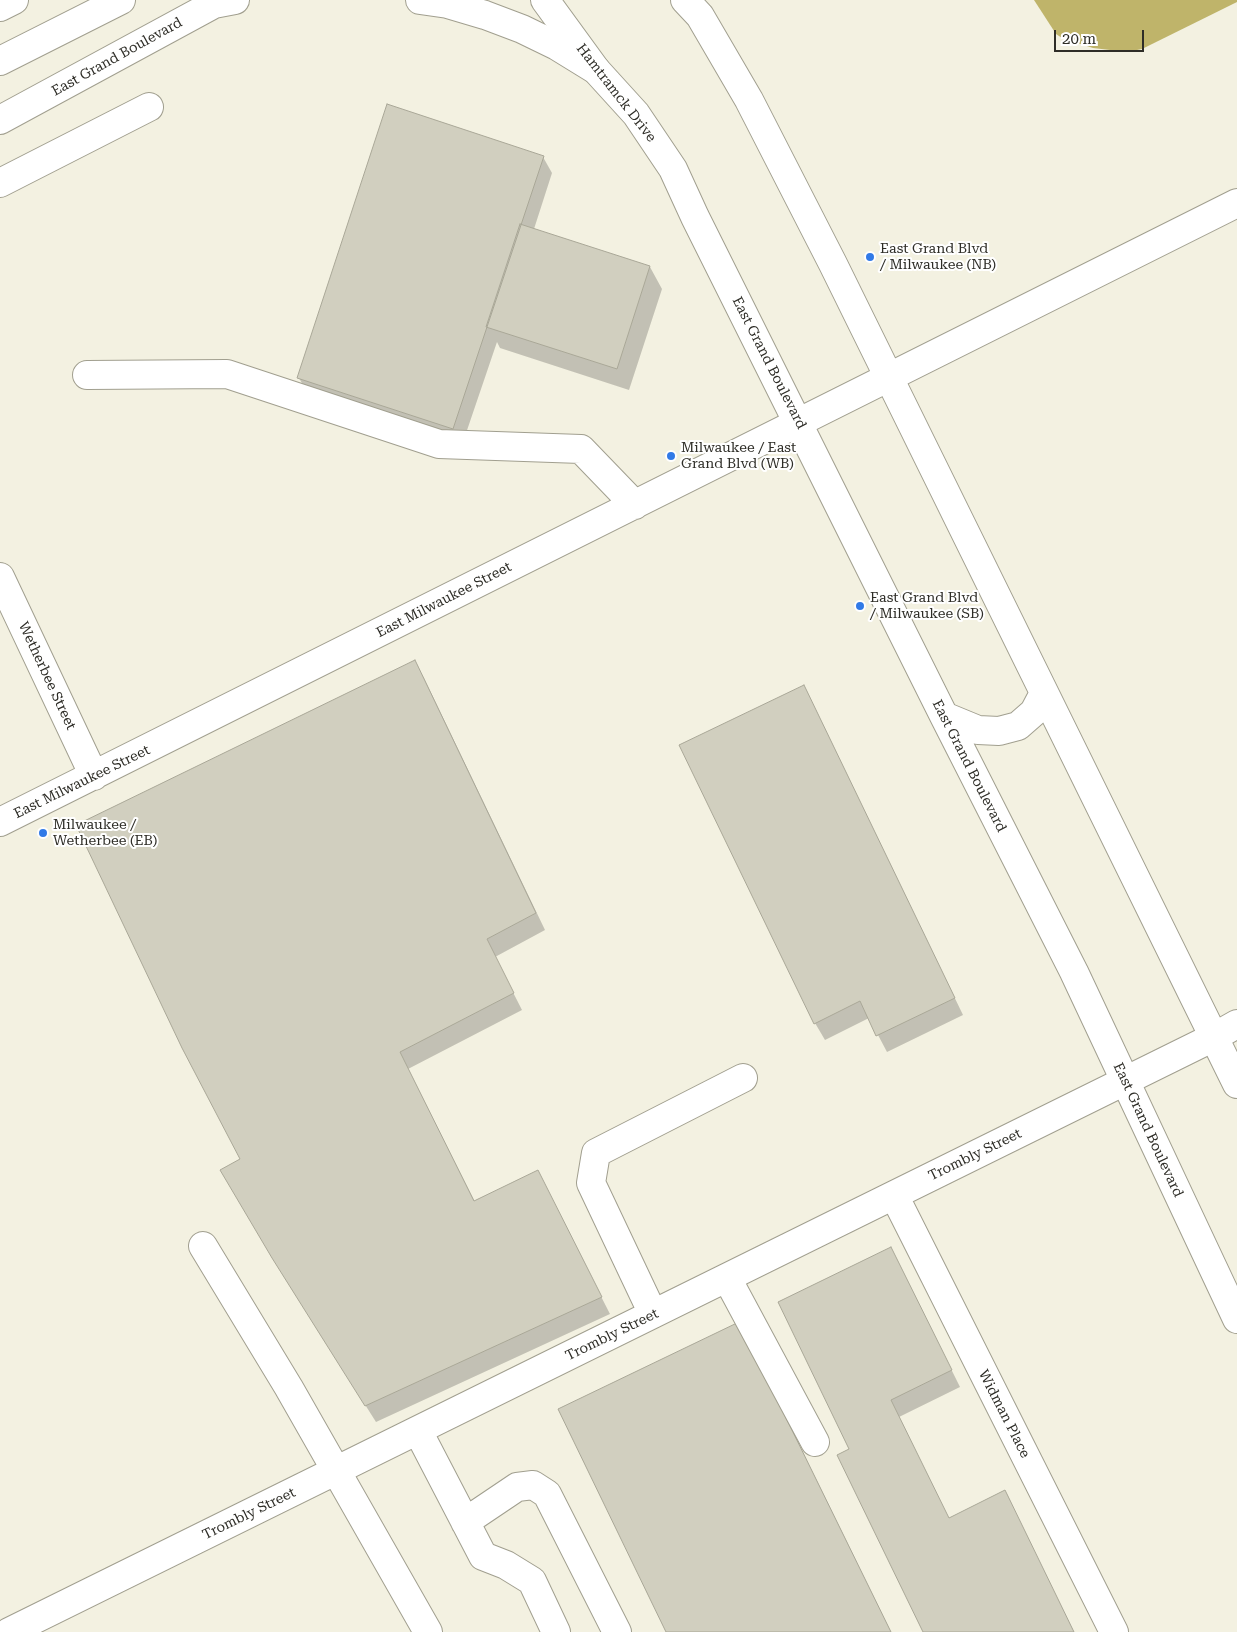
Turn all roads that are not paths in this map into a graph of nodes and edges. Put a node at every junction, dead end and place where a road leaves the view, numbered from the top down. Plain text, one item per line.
1 (14, 0) edge
2 (121, 0) edge
3 (420, 0) edge
4 (545, 0) edge
5 (685, 0) edge
6 (224, 1) edge
7 (0, 7) edge
8 (9, 56) edge
9 (596, 70) junction
10 (149, 107) dead end
11 (0, 120) edge
12 (0, 183) edge
13 (1237, 203) edge
14 (695, 216) joint
15 (87, 375) dead end
16 (888, 377) junction
17 (799, 423) junction
18 (635, 505) junction
19 (0, 576) edge
20 (1044, 693) junction
21 (944, 716) junction
22 (94, 776) junction
23 (0, 822) edge
24 (1237, 1024) edge
25 (1214, 1037) junction
26 (744, 1078) dead end
27 (1125, 1081) junction
28 (1237, 1084) edge
29 (894, 1195) junction
30 (203, 1246) dead end
31 (728, 1278) junction
32 (1236, 1311) edge
33 (653, 1314) junction
34 (418, 1431) junction
35 (815, 1442) dead end
36 (335, 1471) junction
37 (465, 1522) junction
38 (9, 1632) edge
39 (428, 1632) edge
40 (556, 1632) edge
41 (617, 1632) edge
42 (1114, 1632) edge

1 - 7 main road
2 - 8 main road
3 - 9 main road
4 - 9 main road, Hamtramck Drive
5 - 16 main road
6 - 11 main road, East Grand Boulevard
9 - 14 main road, Hamtramck Drive
10 - 12 main road
13 - 16 main road, East Milwaukee Street
14 - 17 main road, East Grand Boulevard
15 - 18 main road
16 - 17 main road, East Milwaukee Street
16 - 20 main road
17 - 18 main road, East Milwaukee Street
17 - 21 main road, East Grand Boulevard
18 - 22 main road, East Milwaukee Street
19 - 22 main road, Wetherbee Street
20 - 21 main road
20 - 25 main road
21 - 27 main road, East Grand Boulevard
22 - 23 main road, East Milwaukee Street
24 - 25 main road, Trombly Street
25 - 27 main road, Trombly Street
25 - 28 main road
26 - 33 main road
27 - 29 main road, Trombly Street
27 - 32 main road, East Grand Boulevard
29 - 31 main road, Trombly Street
29 - 42 main road, Widman Place
30 - 36 main road
31 - 33 main road, Trombly Street
31 - 35 main road
33 - 34 main road, Trombly Street
34 - 36 main road, Trombly Street
34 - 37 main road
36 - 38 main road, Trombly Street
36 - 39 main road
37 - 40 main road
37 - 41 main road

